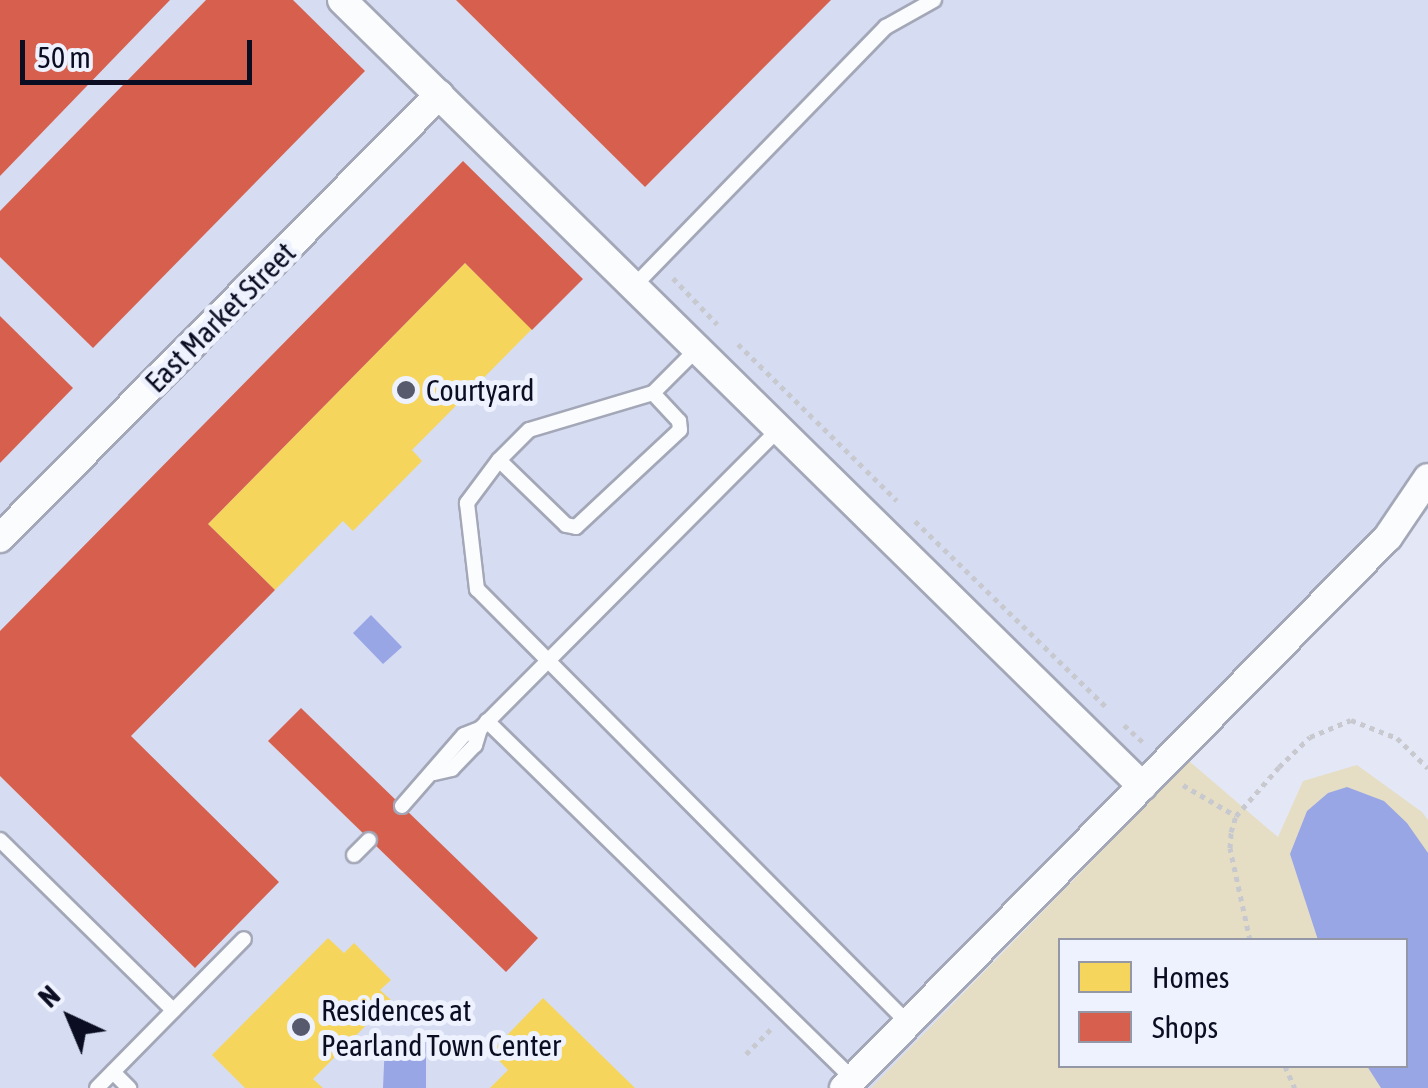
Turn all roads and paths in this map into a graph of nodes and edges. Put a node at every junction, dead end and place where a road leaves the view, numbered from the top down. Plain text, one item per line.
1 (342, 0) edge
2 (934, 0) edge
3 (440, 96) junction
4 (656, 262) junction
5 (634, 286) junction
6 (722, 332) dead end
7 (731, 342) dead end
8 (698, 349) junction
9 (653, 394) junction
10 (779, 429) junction
11 (499, 460) junction
12 (1428, 478) edge
13 (0, 538) edge
14 (548, 662) junction
15 (484, 725) junction
16 (1162, 765) junction
17 (1428, 768) edge
18 (1142, 786) junction
19 (402, 806) dead end
20 (1236, 816) junction
21 (0, 840) edge
22 (369, 840) dead end
23 (354, 855) dead end
24 (1250, 938) edge
25 (244, 939) dead end
26 (173, 1010) junction
27 (786, 1014) junction
28 (908, 1023) junction
29 (746, 1054) dead end
30 (112, 1072) junction
31 (848, 1084) edge
32 (96, 1088) edge
33 (129, 1088) edge

1 - 3 street
2 - 4 lane
3 - 5 street
3 - 13 street, East Market Street
4 - 5 lane
4 - 6 path
5 - 8 street
7 - 16 path
8 - 9 lane
8 - 10 street
9 - 11 lane
9 - 11 lane
10 - 14 lane
10 - 18 street
11 - 14 lane
12 - 16 street
14 - 15 lane
14 - 28 lane
15 - 19 lane
15 - 27 lane
16 - 18 street
16 - 20 path
17 - 20 path
18 - 28 street
20 - 24 path
21 - 26 lane
22 - 23 lane
25 - 26 lane
26 - 30 lane
27 - 29 path
27 - 31 lane
28 - 31 street
30 - 32 lane
30 - 33 lane

